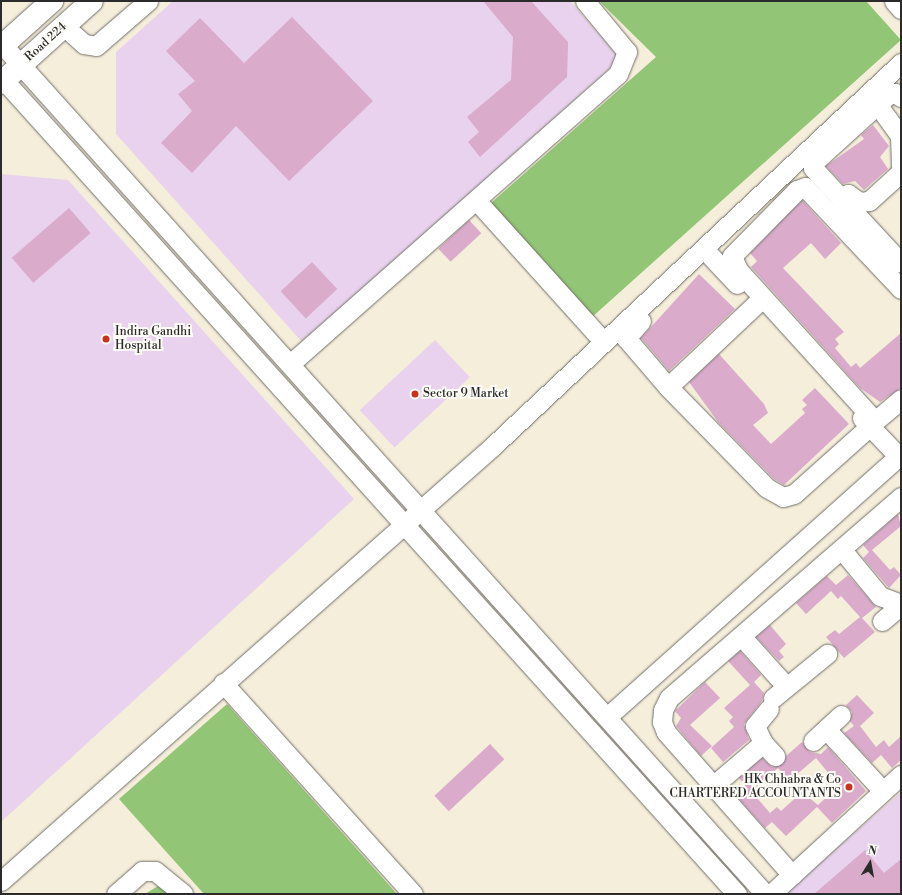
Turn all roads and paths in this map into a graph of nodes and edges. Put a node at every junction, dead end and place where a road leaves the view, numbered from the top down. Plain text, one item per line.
1 (52, 1) edge
2 (92, 1) edge
3 (148, 1) edge
4 (585, 1) edge
5 (894, 1) edge
6 (901, 9) edge
7 (64, 26) junction
8 (2, 45) edge
9 (901, 63) edge
10 (21, 65) junction
11 (2, 80) edge
12 (901, 97) edge
13 (877, 104) junction
14 (790, 168) junction
15 (900, 176) edge
16 (802, 186) junction
17 (842, 198) junction
18 (476, 200) junction
19 (709, 253) junction
20 (901, 263) edge
21 (901, 289) edge
22 (756, 304) junction
23 (604, 342) junction
24 (290, 364) junction
25 (668, 387) junction
26 (901, 399) edge
27 (870, 426) junction
28 (900, 457) edge
29 (901, 497) edge
30 (419, 508) junction
31 (404, 521) junction
32 (842, 550) junction
33 (901, 605) edge
34 (882, 621) dead end
35 (741, 636) junction
36 (827, 654) dead end
37 (223, 683) junction
38 (776, 698) junction
39 (841, 715) dead end
40 (607, 717) junction
41 (901, 775) edge
42 (714, 785) junction
43 (883, 791) junction
44 (792, 874) junction
45 (1, 881) edge
46 (116, 894) edge
47 (183, 894) edge
48 (413, 894) edge
49 (737, 894) edge
50 (765, 894) edge
51 (771, 894) edge

1 - 8 main road
2 - 7 main road, Road 224
3 - 7 street
4 - 18 street
5 - 6 street
7 - 10 main road, Road 224
8 - 10 street
9 - 14 street
10 - 11 main road, Road 224
10 - 24 street
11 - 31 street
12 - 13 street
13 - 15 street
13 - 17 street
14 - 16 street
14 - 19 street
15 - 17 street
16 - 21 street
16 - 26 street
17 - 20 street
18 - 23 street
18 - 24 street
19 - 22 street
19 - 23 street
19 - 25 street
22 - 25 street
22 - 27 street
23 - 30 street
24 - 30 street
25 - 27 street
27 - 28 street
28 - 40 street
29 - 32 street
30 - 31 street
30 - 40 street
31 - 37 street
31 - 49 street
32 - 33 street
32 - 35 street
33 - 34 street
35 - 38 street
35 - 42 street
36 - 38 street
37 - 45 street
37 - 48 street
38 - 42 street
39 - 43 street
40 - 50 street
41 - 43 street
42 - 44 street
43 - 44 street
44 - 51 street
46 - 47 street

